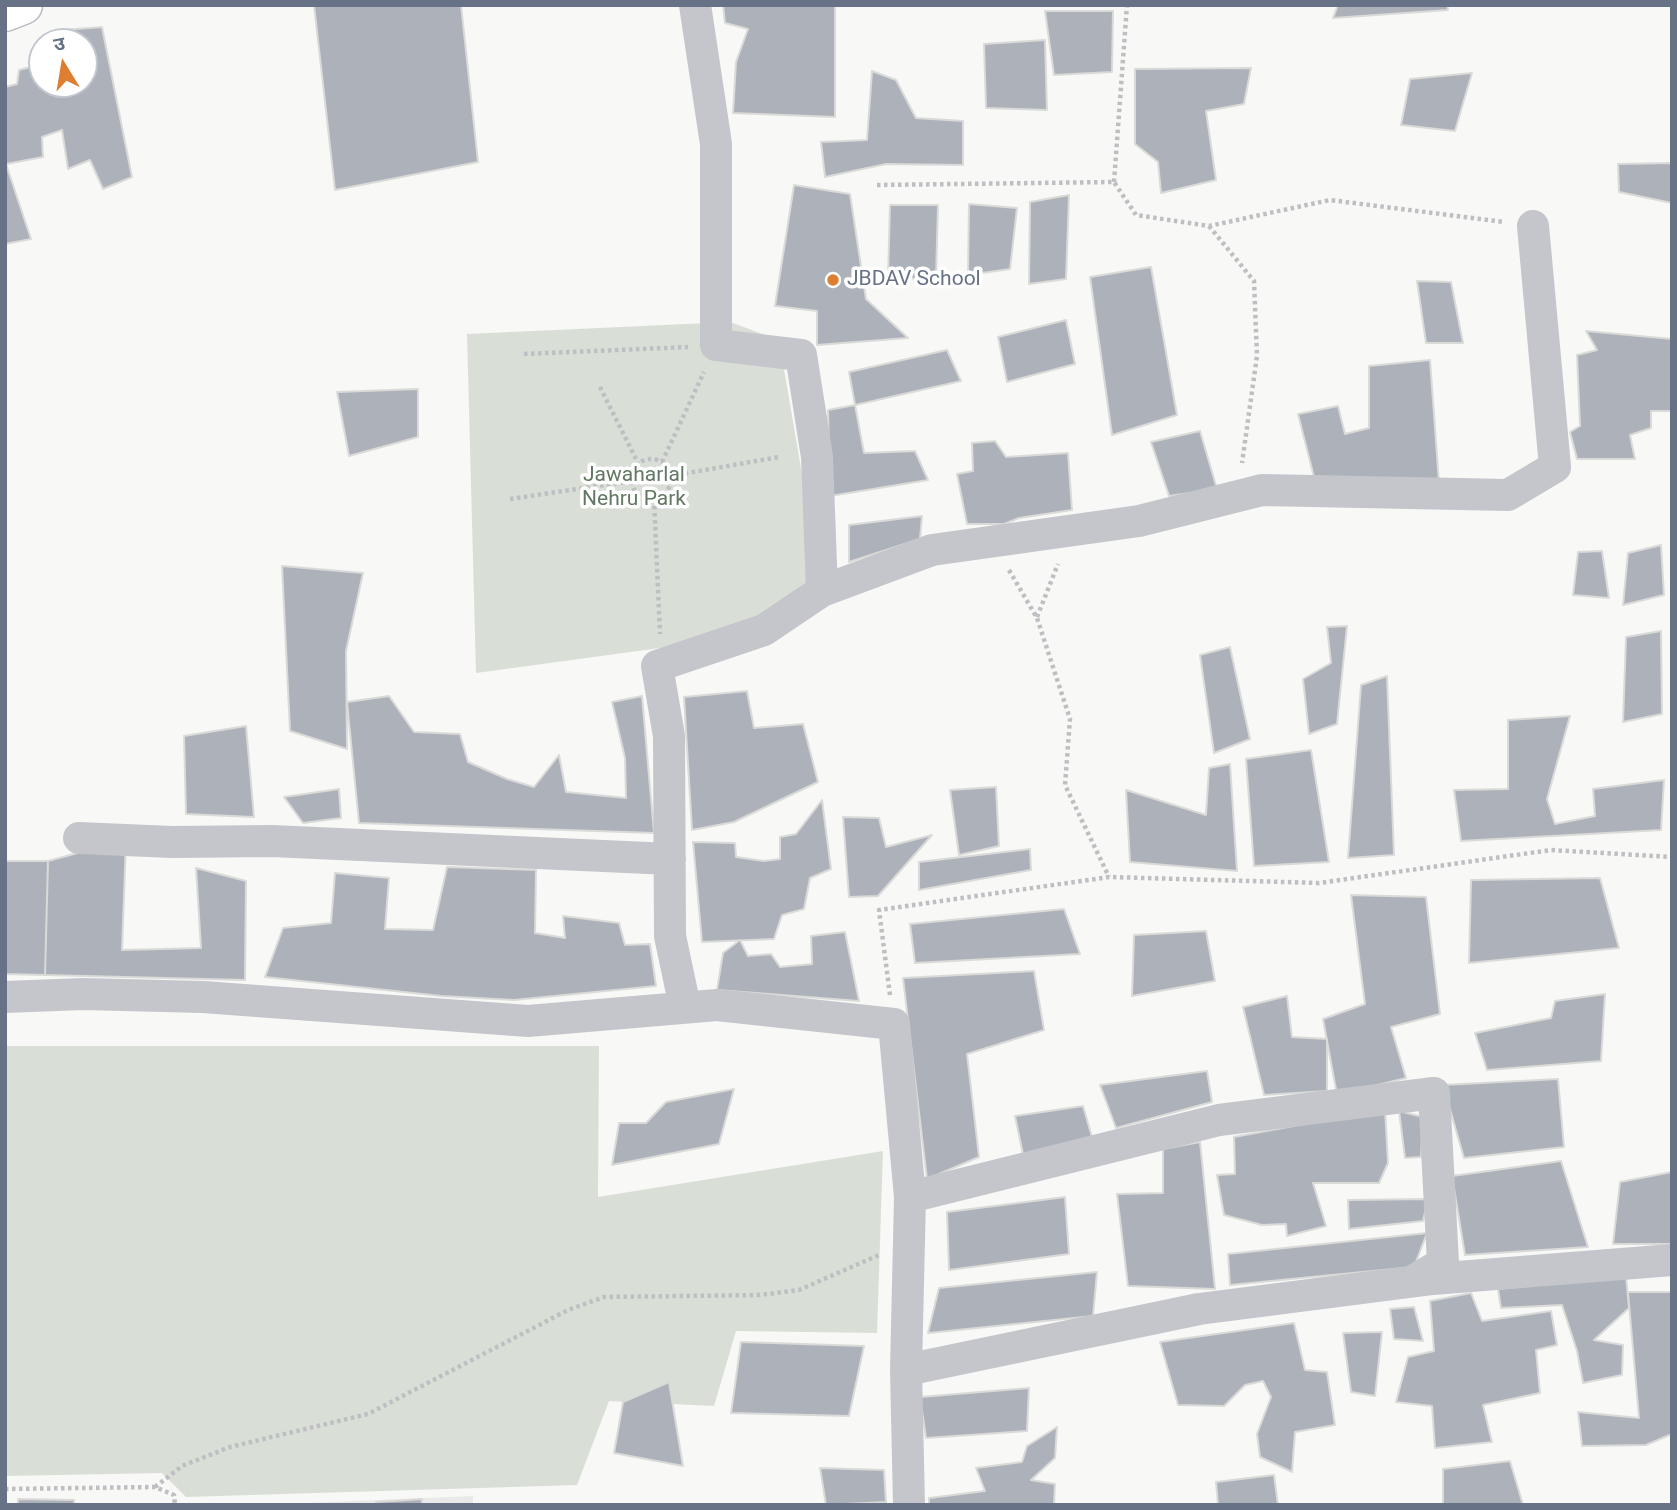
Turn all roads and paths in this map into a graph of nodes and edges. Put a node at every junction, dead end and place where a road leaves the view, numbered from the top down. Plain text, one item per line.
1 (23, 5) edge
2 (695, 5) edge
3 (1126, 5) edge
4 (5, 12) edge
5 (1114, 182) junction
6 (877, 185) dead end
7 (1209, 226) junction
8 (1533, 226) joint
9 (716, 345) junction
10 (524, 354) dead end
11 (600, 387) dead end
12 (779, 457) dead end
13 (662, 462) junction
14 (638, 464) junction
15 (671, 476) junction
16 (631, 481) junction
17 (1237, 496) junction
18 (510, 499) dead end
19 (654, 499) junction
20 (1072, 530) junction
21 (993, 541) junction
22 (822, 591) junction
23 (1037, 618) junction
24 (660, 648) dead end
25 (79, 838) dead end
26 (1672, 857) edge
27 (670, 859) junction
28 (1109, 877) junction
29 (5, 997) edge
30 (685, 1007) junction
31 (894, 1024) junction
32 (910, 1197) junction
33 (909, 1242) junction
34 (1672, 1260) edge
35 (1411, 1282) junction
36 (906, 1370) junction
37 (155, 1487) junction
38 (5, 1489) edge
39 (175, 1505) edge
40 (909, 1505) edge

1 - 4 main road
2 - 9 street
3 - 5 path
5 - 6 path
5 - 7 path
7 - 8 path
7 - 17 path
8 - 17 street
9 - 10 path
9 - 13 path
9 - 22 street
11 - 14 path
12 - 15 path
13 - 14 path
13 - 15 path
14 - 16 path
15 - 19 path
16 - 18 path
16 - 19 path
17 - 20 street
19 - 24 path
20 - 21 street
20 - 23 path
21 - 22 street
21 - 23 path
22 - 27 street
23 - 28 path
25 - 27 street
26 - 28 path
27 - 30 street
28 - 31 path
29 - 30 street
30 - 31 street
31 - 32 street
32 - 33 street
32 - 35 street
33 - 36 street
33 - 37 path
34 - 35 street
35 - 36 street
36 - 40 street
37 - 38 path
37 - 39 path

